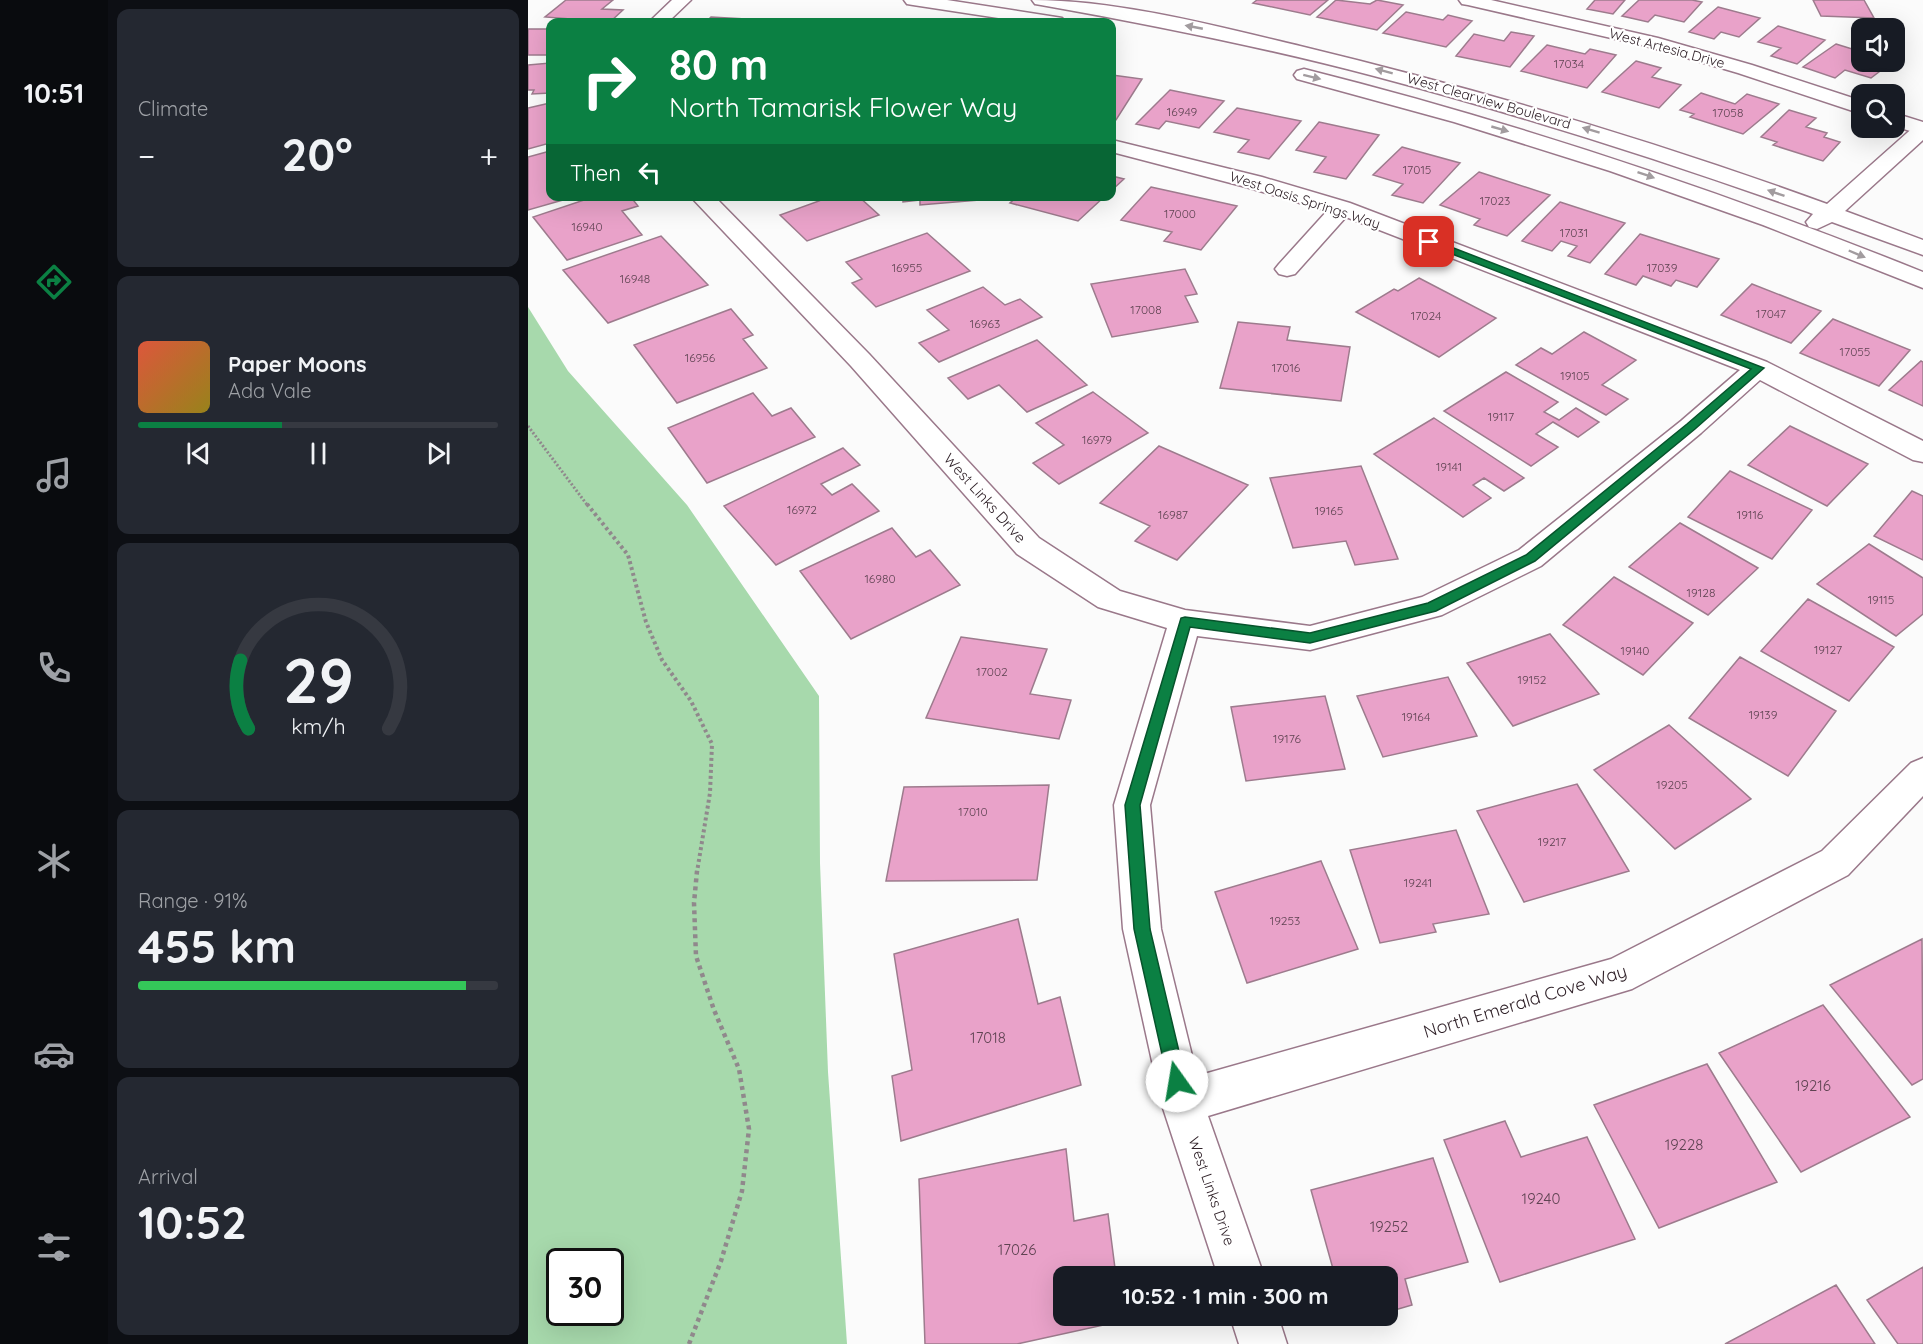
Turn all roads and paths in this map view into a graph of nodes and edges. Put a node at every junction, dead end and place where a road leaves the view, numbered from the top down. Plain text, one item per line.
1 (682, 0) edge
2 (912, 0) edge
3 (1041, 0) edge
4 (1468, 0) edge
5 (662, 18) edge
6 (1030, 18) edge
7 (1286, 70) dead end
8 (1851, 104) edge
9 (1905, 123) edge
10 (1923, 129) edge
11 (1116, 147) edge
12 (706, 201) edge
13 (1341, 208) junction
14 (1831, 212) junction
15 (1803, 232) junction
16 (1923, 248) edge
17 (1287, 269) dead end
18 (1923, 281) edge
19 (1758, 368) junction
20 (528, 426) edge
21 (1923, 453) edge
22 (1185, 622) junction
23 (1923, 773) edge
24 (1182, 1102) junction
25 (1237, 1266) edge
26 (1257, 1326) edge
27 (689, 1344) edge
28 (1263, 1344) edge

1 - 5 street
2 - 6 street
14 -> 3 street, West Clearview Boulevard
4 - 8 street, West Artesia Drive
7 -> 15 street, West Clearview Boulevard
9 - 10 street
10 - 14 street
11 - 13 street, West Oasis Springs Way
12 - 22 street, West Links Drive
13 - 17 street
13 - 19 street, West Oasis Springs Way
14 - 15 street
14 - 16 street, West Clearview Boulevard
15 -> 18 street, West Clearview Boulevard
19 - 21 street, West Oasis Springs Way
19 - 22 street
20 - 27 path
22 - 24 street, West Links Drive
23 - 24 street, North Emerald Cove Way
24 - 25 street, West Links Drive
26 - 28 street

